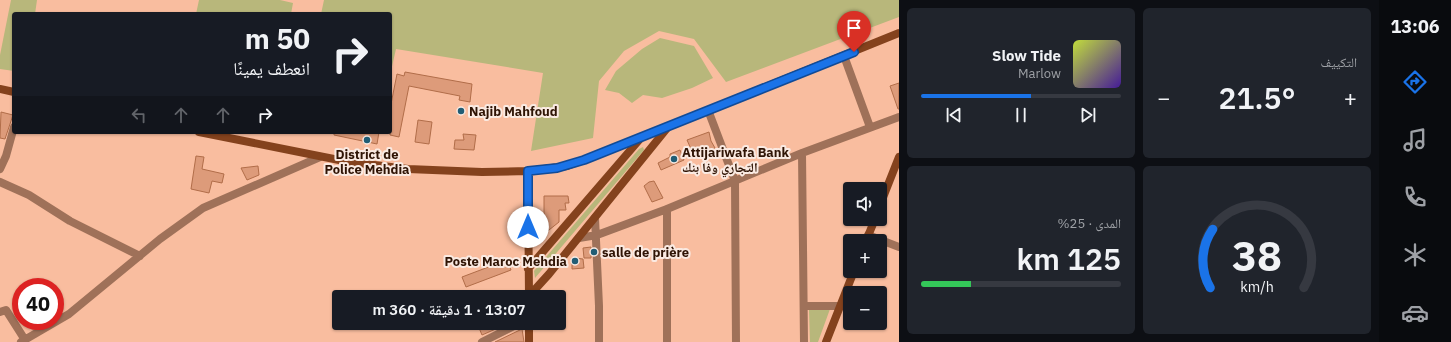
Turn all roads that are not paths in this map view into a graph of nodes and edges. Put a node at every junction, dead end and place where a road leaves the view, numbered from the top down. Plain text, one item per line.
1 (899, 33) edge
2 (844, 56) junction
3 (0, 89) edge
4 (12, 92) edge
5 (708, 110) junction
6 (899, 117) edge
7 (669, 126) junction
8 (870, 127) junction
9 (12, 134) edge
10 (209, 134) edge
11 (642, 137) junction
12 (802, 153) junction
13 (320, 157) junction
14 (899, 157) edge
15 (0, 169) edge
16 (528, 171) junction
17 (735, 181) junction
18 (0, 182) edge
19 (887, 187) edge
20 (667, 209) junction
21 (595, 218) junction
22 (597, 235) junction
23 (579, 238) junction
24 (887, 244) edge
25 (899, 247) edge
26 (140, 256) junction
27 (528, 269) junction
28 (851, 278) edge
29 (529, 290) edge
30 (534, 290) edge
31 (804, 306) junction
32 (840, 306) junction
33 (0, 312) edge
34 (506, 330) edge
35 (529, 330) edge
36 (23, 341) edge
37 (482, 342) edge
38 (529, 342) edge
39 (599, 342) edge
40 (667, 342) edge
41 (736, 342) edge
42 (804, 342) edge
43 (826, 342) edge

1 - 2 street
2 - 5 street
2 - 8 street
3 - 4 street
5 - 7 street
5 - 17 street
6 - 8 street
7 - 11 street
7 - 21 street
8 - 12 street
9 - 15 street
10 - 13 street
11 - 16 street
11 - 27 street
12 - 17 street
12 - 31 street
13 - 16 street
13 - 26 street
14 - 19 street
16 - 27 street
17 - 20 street
17 - 41 street
18 - 26 street
20 - 22 street
20 - 40 street
21 - 22 street
21 - 23 street
22 - 23 street
22 - 39 street
23 - 30 street
24 - 25 street
26 - 36 street
27 - 29 street
28 - 32 street
31 - 32 street
31 - 42 street
32 - 43 street
33 - 36 street
34 - 37 street
35 - 38 street

